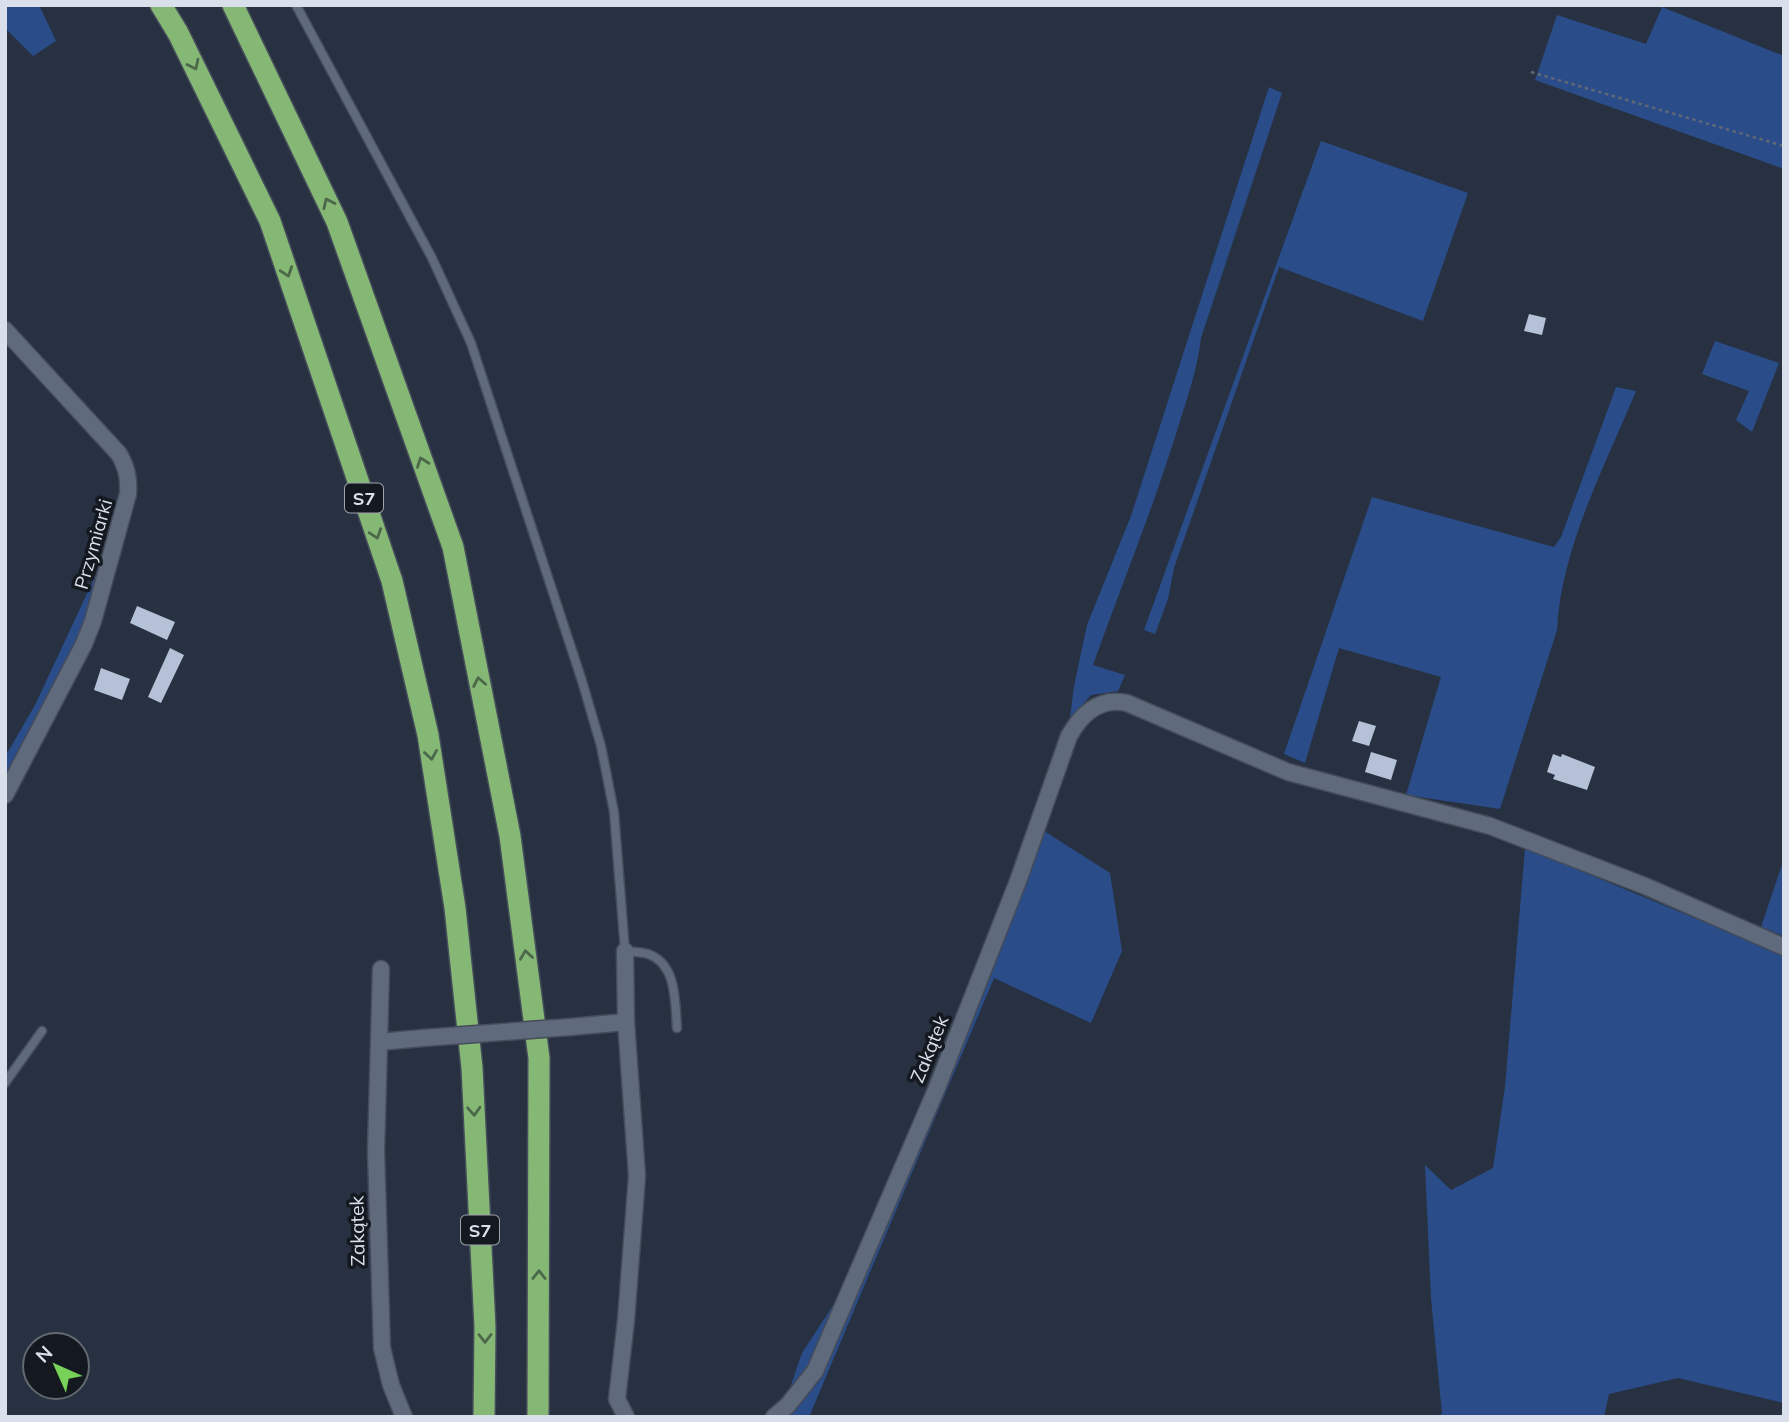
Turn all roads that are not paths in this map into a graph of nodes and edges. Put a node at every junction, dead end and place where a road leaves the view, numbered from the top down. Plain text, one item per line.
1 (161, 5) edge
2 (233, 5) edge
3 (296, 5) edge
4 (5, 330) edge
5 (5, 795) edge
6 (1784, 947) edge
7 (625, 951) junction
8 (381, 970) dead end
9 (626, 1022) junction
10 (677, 1028) dead end
11 (42, 1031) dead end
12 (379, 1042) junction
13 (5, 1083) edge
14 (404, 1417) edge
15 (484, 1417) edge
16 (538, 1417) edge
17 (626, 1417) edge
18 (774, 1417) edge

1 -> 15 highway, S7
16 -> 2 highway
3 - 7 lane
4 - 5 street, Przymiarki
6 - 18 street, Zakątek
7 - 9 street
7 - 10 lane
8 - 12 street, Zakątek
9 - 12 street, bridge
9 - 17 street
11 - 13 lane
12 - 14 street, Zakątek

